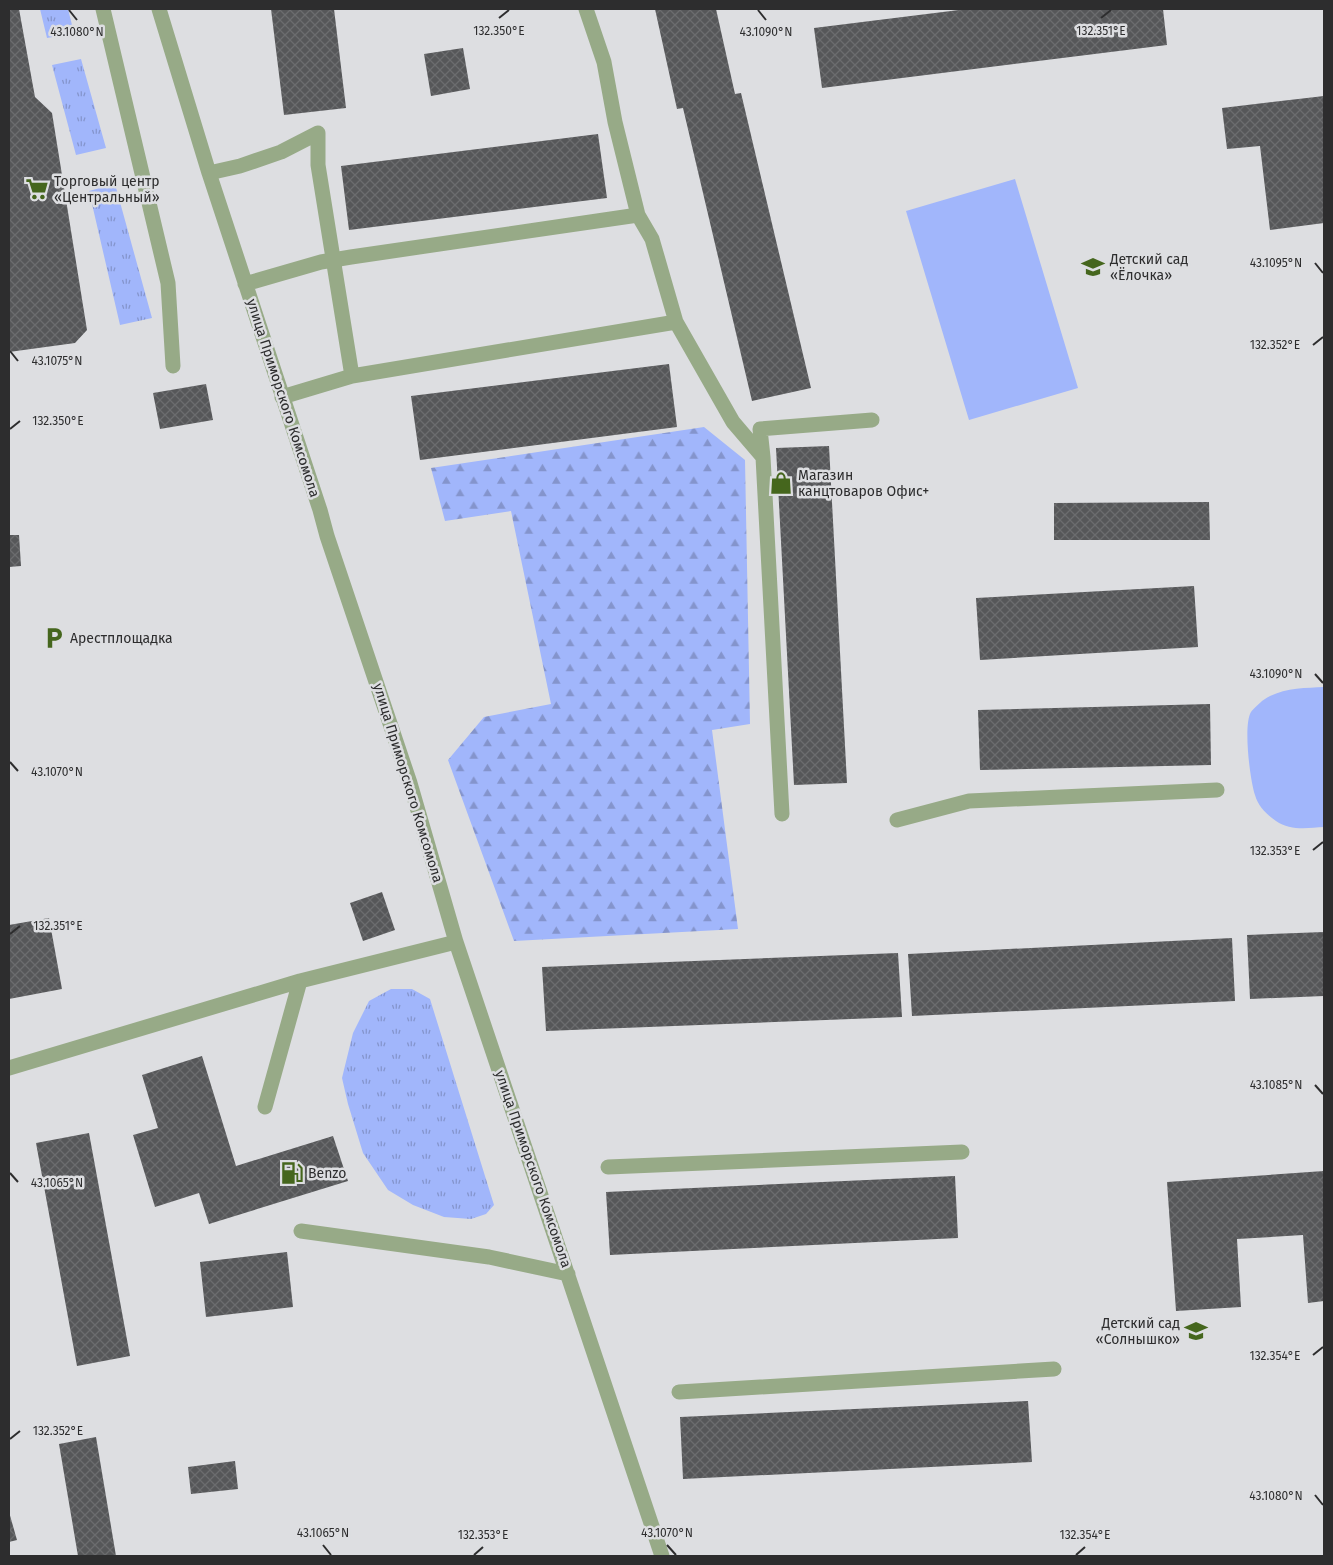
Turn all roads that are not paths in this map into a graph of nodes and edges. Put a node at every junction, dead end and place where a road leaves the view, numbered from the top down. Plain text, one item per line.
1 (103, 9) edge
2 (159, 9) edge
3 (586, 9) edge
4 (209, 173) junction
5 (638, 215) junction
6 (334, 260) junction
7 (245, 284) junction
8 (676, 322) junction
9 (173, 366) dead end
10 (352, 376) junction
11 (282, 397) junction
12 (872, 420) dead end
13 (763, 457) junction
14 (1217, 790) dead end
15 (782, 814) dead end
16 (897, 820) dead end
17 (456, 942) junction
18 (300, 980) junction
19 (9, 1068) edge
20 (265, 1107) dead end
21 (962, 1152) dead end
22 (608, 1167) dead end
23 (300, 1231) dead end
24 (568, 1274) junction
25 (1054, 1369) dead end
26 (679, 1392) dead end
27 (662, 1556) edge

1 - 9 street
2 - 4 street, улица Приморского Комсомола
3 - 5 street
4 - 6 street
4 - 7 street, улица Приморского Комсомола
5 - 6 street
5 - 8 street
6 - 7 street
6 - 10 street
7 - 11 street, улица Приморского Комсомола
8 - 10 street
8 - 13 street
10 - 11 street
11 - 17 street, улица Приморского Комсомола
12 - 13 street
13 - 15 street
14 - 16 street
17 - 18 street
17 - 24 street, улица Приморского Комсомола
18 - 19 street
18 - 20 street
21 - 22 street
23 - 24 street
24 - 27 street, улица Приморского Комсомола
25 - 26 street

